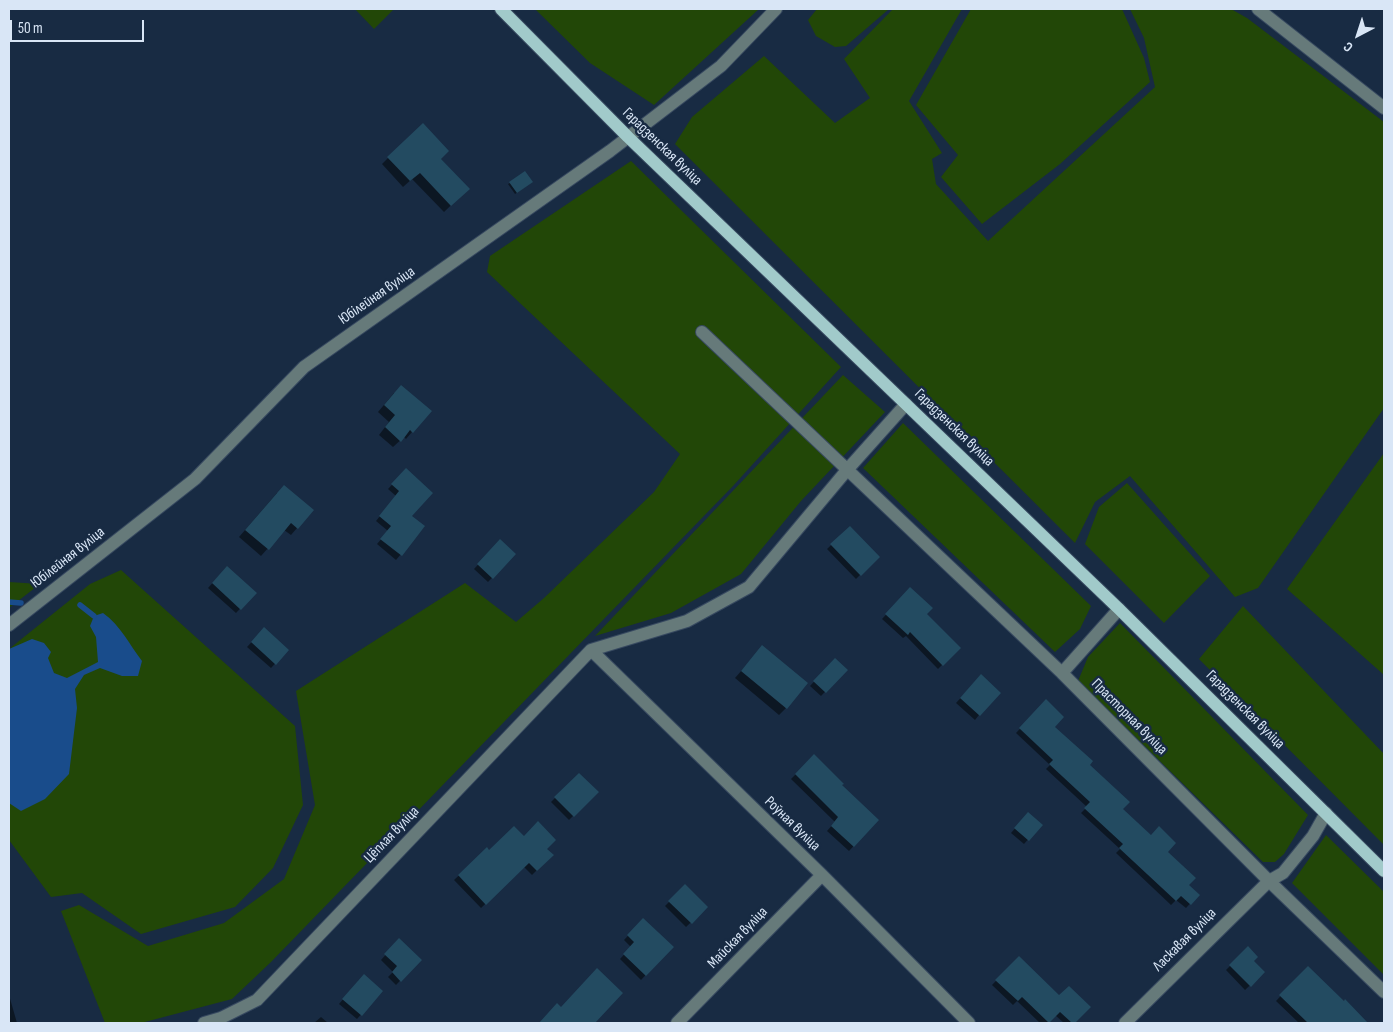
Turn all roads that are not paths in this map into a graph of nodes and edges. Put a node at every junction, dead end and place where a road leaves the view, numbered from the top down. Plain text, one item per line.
1 (501, 9) edge
2 (776, 9) edge
3 (1258, 9) edge
4 (1384, 108) edge
5 (628, 137) junction
6 (702, 332) dead end
7 (906, 404) junction
8 (847, 470) junction
9 (1119, 609) junction
10 (9, 625) edge
11 (591, 650) junction
12 (1062, 673) junction
13 (1326, 814) junction
14 (1384, 871) edge
15 (822, 875) junction
16 (1269, 881) junction
17 (1384, 992) edge
18 (204, 1023) edge
19 (677, 1023) edge
20 (969, 1023) edge
21 (1125, 1023) edge

1 - 5 main road, Гарадзенская вуліца
2 - 5 street, Юбілейная вуліца
3 - 4 street
5 - 7 main road, Гарадзенская вуліца
5 - 10 street, Юбілейная вуліца
6 - 8 street, Прасторная вуліца
7 - 8 street
7 - 9 main road, Гарадзенская вуліца
8 - 11 street
8 - 12 street, Прасторная вуліца
9 - 12 street
9 - 13 main road, Гарадзенская вуліца
11 - 15 street, Роўная вуліца
11 - 18 street, Цёплая вуліца
12 - 16 street, Прасторная вуліца
13 - 14 main road, Гарадзенская вуліца
13 - 16 street, Ласкавая вуліца
15 - 19 street, Майская вуліца
15 - 20 street, Роўная вуліца
16 - 17 street, Прасторная вуліца
16 - 21 street, Ласкавая вуліца

